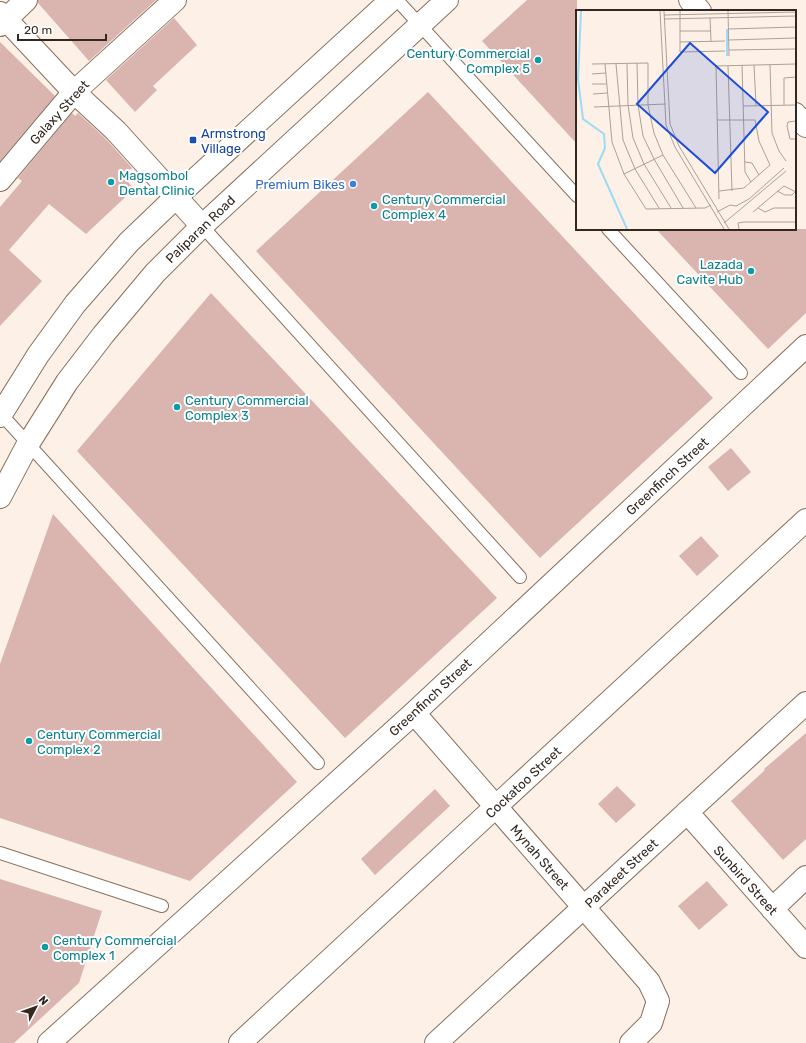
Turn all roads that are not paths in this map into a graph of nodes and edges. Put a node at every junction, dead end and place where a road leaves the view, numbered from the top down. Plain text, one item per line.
1 (26, 0) edge
2 (175, 0) edge
3 (391, 0) edge
4 (397, 0) edge
5 (447, 0) edge
6 (690, 0) edge
7 (699, 10) edge
8 (2, 19) edge
9 (420, 25) junction
10 (74, 92) junction
11 (796, 115) edge
12 (806, 126) edge
13 (0, 180) edge
14 (576, 195) edge
15 (176, 197) junction
16 (202, 226) junction
17 (609, 230) edge
18 (806, 346) edge
19 (741, 373) dead end
20 (1, 415) edge
21 (28, 444) junction
22 (0, 497) edge
23 (806, 520) edge
24 (520, 577) dead end
25 (806, 703) edge
26 (414, 713) junction
27 (318, 763) dead end
28 (496, 807) junction
29 (687, 812) junction
30 (0, 853) edge
31 (806, 877) edge
32 (162, 906) dead end
33 (584, 907) junction
34 (772, 909) junction
35 (806, 947) edge
36 (49, 1043) edge
37 (240, 1043) edge
38 (436, 1043) edge
39 (631, 1043) edge

1 - 8 street
2 - 10 street, Galaxy Street
3 - 15 street
4 - 9 lane
5 - 9 street, Paliparan Road
6 - 7 street
8 - 10 street
9 - 14 lane
9 - 16 street, Paliparan Road
10 - 13 street, Galaxy Street
10 - 15 street
11 - 12 street
15 - 16 street
15 - 20 street
16 - 21 street, Paliparan Road
16 - 24 lane
17 - 19 lane
18 - 26 street, Greenfinch Street
20 - 21 lane
21 - 22 street, Paliparan Road
21 - 27 lane
23 - 28 street, Cockatoo Street
25 - 29 street, Parakeet Street
26 - 28 street, Mynah Street
26 - 36 street, Greenfinch Street
28 - 33 street, Mynah Street
28 - 37 street, Cockatoo Street
29 - 33 street, Parakeet Street
29 - 34 street, Sunbird Street
30 - 32 lane
31 - 34 street
33 - 38 street, Parakeet Street
33 - 39 street, Mynah Street
34 - 35 street, Sunbird Street

